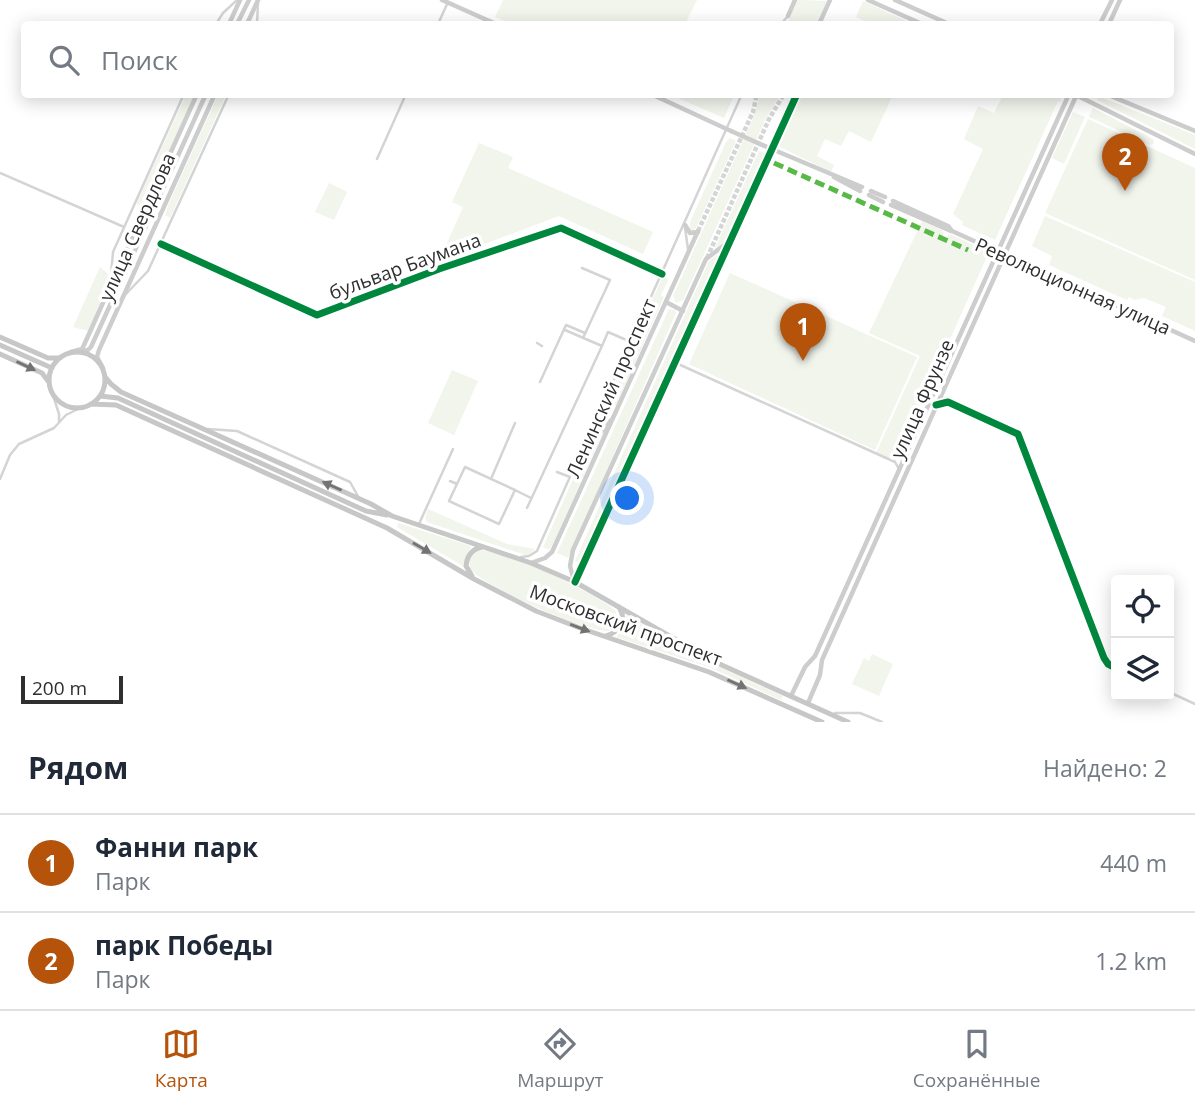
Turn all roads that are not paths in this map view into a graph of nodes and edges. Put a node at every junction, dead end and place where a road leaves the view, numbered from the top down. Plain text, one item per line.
1 (239, 0) edge
2 (249, 0) edge
3 (258, 0) edge
4 (795, 0) edge
5 (830, 0) edge
6 (868, 0) edge
7 (895, 0) edge
8 (1111, 0) edge
9 (1120, 0) edge
10 (445, 1) edge
11 (788, 16) joint
12 (218, 21) edge
13 (230, 21) edge
14 (238, 21) edge
15 (248, 21) edge
16 (257, 21) edge
17 (439, 21) edge
18 (489, 21) edge
19 (783, 21) edge
20 (820, 21) edge
21 (915, 21) edge
22 (942, 21) edge
23 (1101, 21) edge
24 (1110, 21) edge
25 (182, 98) edge
26 (195, 98) edge
27 (204, 98) edge
28 (213, 98) edge
29 (227, 98) edge
30 (404, 98) edge
31 (661, 98) edge
32 (741, 98) edge
33 (795, 98) edge
34 (1067, 98) edge
35 (1075, 98) edge
36 (1082, 98) edge
37 (1116, 98) edge
38 (729, 130) junction
39 (1195, 131) edge
40 (770, 149) junction
41 (1195, 154) edge
42 (377, 159) dead end
43 (0, 173) edge
44 (861, 189) dead end
45 (870, 193) dead end
46 (884, 199) dead end
47 (892, 203) dead end
48 (685, 225) junction
49 (124, 227) junction
50 (730, 240) junction
51 (161, 244) junction
52 (998, 251) junction
53 (689, 252) junction
54 (1004, 254) junction
55 (582, 268) dead end
56 (663, 274) junction
57 (109, 288) junction
58 (123, 297) junction
59 (666, 302) junction
60 (683, 311) junction
61 (963, 328) junction
62 (564, 329) junction
63 (970, 332) junction
64 (585, 333) junction
65 (2, 336) edge
66 (583, 338) junction
67 (1195, 341) edge
68 (631, 342) junction
69 (537, 343) dead end
70 (0, 345) edge
71 (542, 346) dead end
72 (602, 346) junction
73 (91, 347) junction
74 (548, 348) dead end
75 (554, 351) junction
76 (75, 352) junction
77 (0, 354) edge
78 (60, 358) junction
79 (97, 360) junction
80 (676, 363) junction
81 (52, 368) junction
82 (103, 368) junction
83 (105, 377) junction
84 (540, 382) dead end
85 (49, 383) junction
86 (104, 387) junction
87 (943, 390) junction
88 (52, 391) junction
89 (100, 396) junction
90 (118, 398) junction
91 (92, 404) junction
92 (953, 404) junction
93 (936, 405) junction
94 (80, 408) junction
95 (615, 415) junction
96 (515, 423) dead end
97 (58, 425) junction
98 (204, 429) junction
99 (453, 449) dead end
100 (903, 461) junction
101 (577, 462) junction
102 (895, 462) junction
103 (546, 467) junction
104 (551, 469) dead end
105 (899, 469) junction
106 (557, 472) dead end
107 (570, 477) junction
108 (0, 479) edge
109 (491, 479) junction
110 (450, 481) dead end
111 (457, 484) junction
112 (515, 490) junction
113 (889, 491) junction
114 (896, 495) junction
115 (532, 498) junction
116 (360, 499) junction
117 (882, 507) junction
118 (527, 508) dead end
119 (366, 511) junction
120 (889, 511) junction
121 (390, 516) junction
122 (419, 524) junction
123 (386, 527) junction
124 (486, 547) junction
125 (518, 558) junction
126 (531, 563) junction
127 (474, 579) junction
128 (575, 582) junction
129 (618, 606) junction
130 (603, 636) junction
131 (815, 656) junction
132 (822, 660) junction
133 (807, 665) junction
134 (1111, 666) edge
135 (820, 671) junction
136 (1174, 694) edge
137 (791, 696) junction
138 (808, 703) junction
139 (1195, 704) edge
140 (787, 706) junction
141 (803, 713) junction
142 (830, 714) junction
143 (822, 722) edge
144 (848, 722) edge
145 (882, 722) edge

1 - 12 street
1 - 13 main road
2 - 14 main road
3 - 15 main road
3 - 16 street
4 - 11 main road
5 - 20 main road
6 - 21 main road
7 - 22 main road
8 - 23 main road
9 - 24 main road
10 - 17 street
10 - 18 main road
11 - 19 street
25 - 49 street
26 - 57 main road, улица Свердлова
27 - 73 main road, улица Свердлова
28 - 58 main road, улица Свердлова
29 - 51 street
30 - 42 street
31 - 38 main road
32 - 38 street, Ленинский проспект
33 - 40 street
34 - 52 main road, улица Фрунзе
35 - 54 main road, улица Фрунзе
36 - 41 main road
37 - 39 main road
38 - 40 main road, bridge
38 - 48 street, Ленинский проспект
40 - 44 main road
40 - 50 street
43 - 49 street
45 - 46 main road
47 - 52 main road, Революционная улица
48 - 53 street
48 - 53 main road, Ленинский проспект
48 - 56 street, Ленинский проспект
49 - 57 street
50 - 60 main road, Ленинский проспект
50 - 80 street
51 - 56 street, бульвар Баумана
51 - 58 street
52 - 54 main road, Революционная улица
52 - 61 main road, улица Фрунзе
53 - 59 main road, Ленинский проспект
54 - 63 main road, улица Фрунзе
54 - 67 main road, Революционная улица
55 - 64 street
56 - 68 street, Ленинский проспект
57 - 76 main road, улица Свердлова
58 - 82 main road, улица Свердлова
59 - 60 main road
59 - 95 main road, Ленинский проспект
60 - 128 main road, Ленинский проспект
61 - 63 main road, улица Фрунзе
61 - 100 main road, улица Фрунзе
62 - 64 street
62 - 66 street
62 - 75 street
63 - 87 main road, улица Фрунзе
64 - 66 street
65 - 78 main road
66 - 72 street
68 - 72 street
68 - 101 street, Ленинский проспект
69 - 71 street
70 - 81 main road
72 - 103 street
73 - 76 main road
73 - 79 main road
74 - 75 street
75 - 84 street
76 - 78 main road
76 - 79 main road
77 -> 85 main road
78 - 81 main road
79 - 82 main road
80 - 102 street
80 - 128 street
81 - 85 main road
82 - 83 main road
83 - 86 main road
83 - 98 main road, Московский проспект
85 - 88 main road
86 - 89 main road
86 - 90 main road, Московский проспект
87 - 92 street
87 - 93 main road, улица Фрунзе
88 - 94 main road
88 - 97 street
89 - 90 main road, Московский проспект
89 - 91 main road
90 - 119 main road, Московский проспект
91 - 94 main road
91 - 123 main road, Московский проспект
92 - 93 street
92 - 134 street
93 - 114 main road, улица Фрунзе
94 - 97 street
95 - 101 main road
95 - 126 main road, Ленинский проспект
96 - 109 street
97 - 108 street
116 -> 98 main road, Московский проспект
98 - 116 street
99 - 122 street
100 - 102 street
100 - 105 main road, улица Фрунзе
101 - 107 street, Ленинский проспект
102 - 105 street
103 - 104 street
103 - 115 street
105 - 113 main road, улица Фрунзе
106 - 107 street
107 - 125 street, Ленинский проспект
109 - 111 street
109 - 112 street
110 - 111 street
111 - 112 street
112 - 115 street
113 - 114 main road
113 - 117 main road, улица Фрунзе
114 - 120 main road, улица Фрунзе
115 - 118 street
116 - 121 main road, Московский проспект
117 - 120 main road
117 - 131 main road, улица Фрунзе
119 - 121 main road, Московский проспект
119 - 123 main road, Московский проспект
120 - 132 main road, улица Фрунзе
121 - 122 main road, Московский проспект
121 - 123 main road
122 - 124 main road, Московский проспект
123 -> 127 main road, Московский проспект
124 - 125 main road, Московский проспект
124 - 127 main road
125 - 126 main road, Московский проспект
126 - 128 main road, Московский проспект
127 -> 130 main road, Московский проспект
128 - 129 main road, Московский проспект
129 - 130 main road
129 - 137 main road, Московский проспект
130 -> 140 main road, Московский проспект
131 - 132 main road
131 - 133 main road, улица Фрунзе
132 - 135 main road, улица Фрунзе
133 - 135 main road
133 - 137 main road, улица Фрунзе
135 - 138 main road, улица Фрунзе
136 - 139 street
137 - 138 main road, Московский проспект
137 - 140 main road, улица Фрунзе
138 - 141 main road, улица Фрунзе
138 - 142 main road, Московский проспект
140 - 141 main road, Московский проспект
141 - 143 main road, Московский проспект
142 - 144 main road, Московский проспект
142 - 145 street

